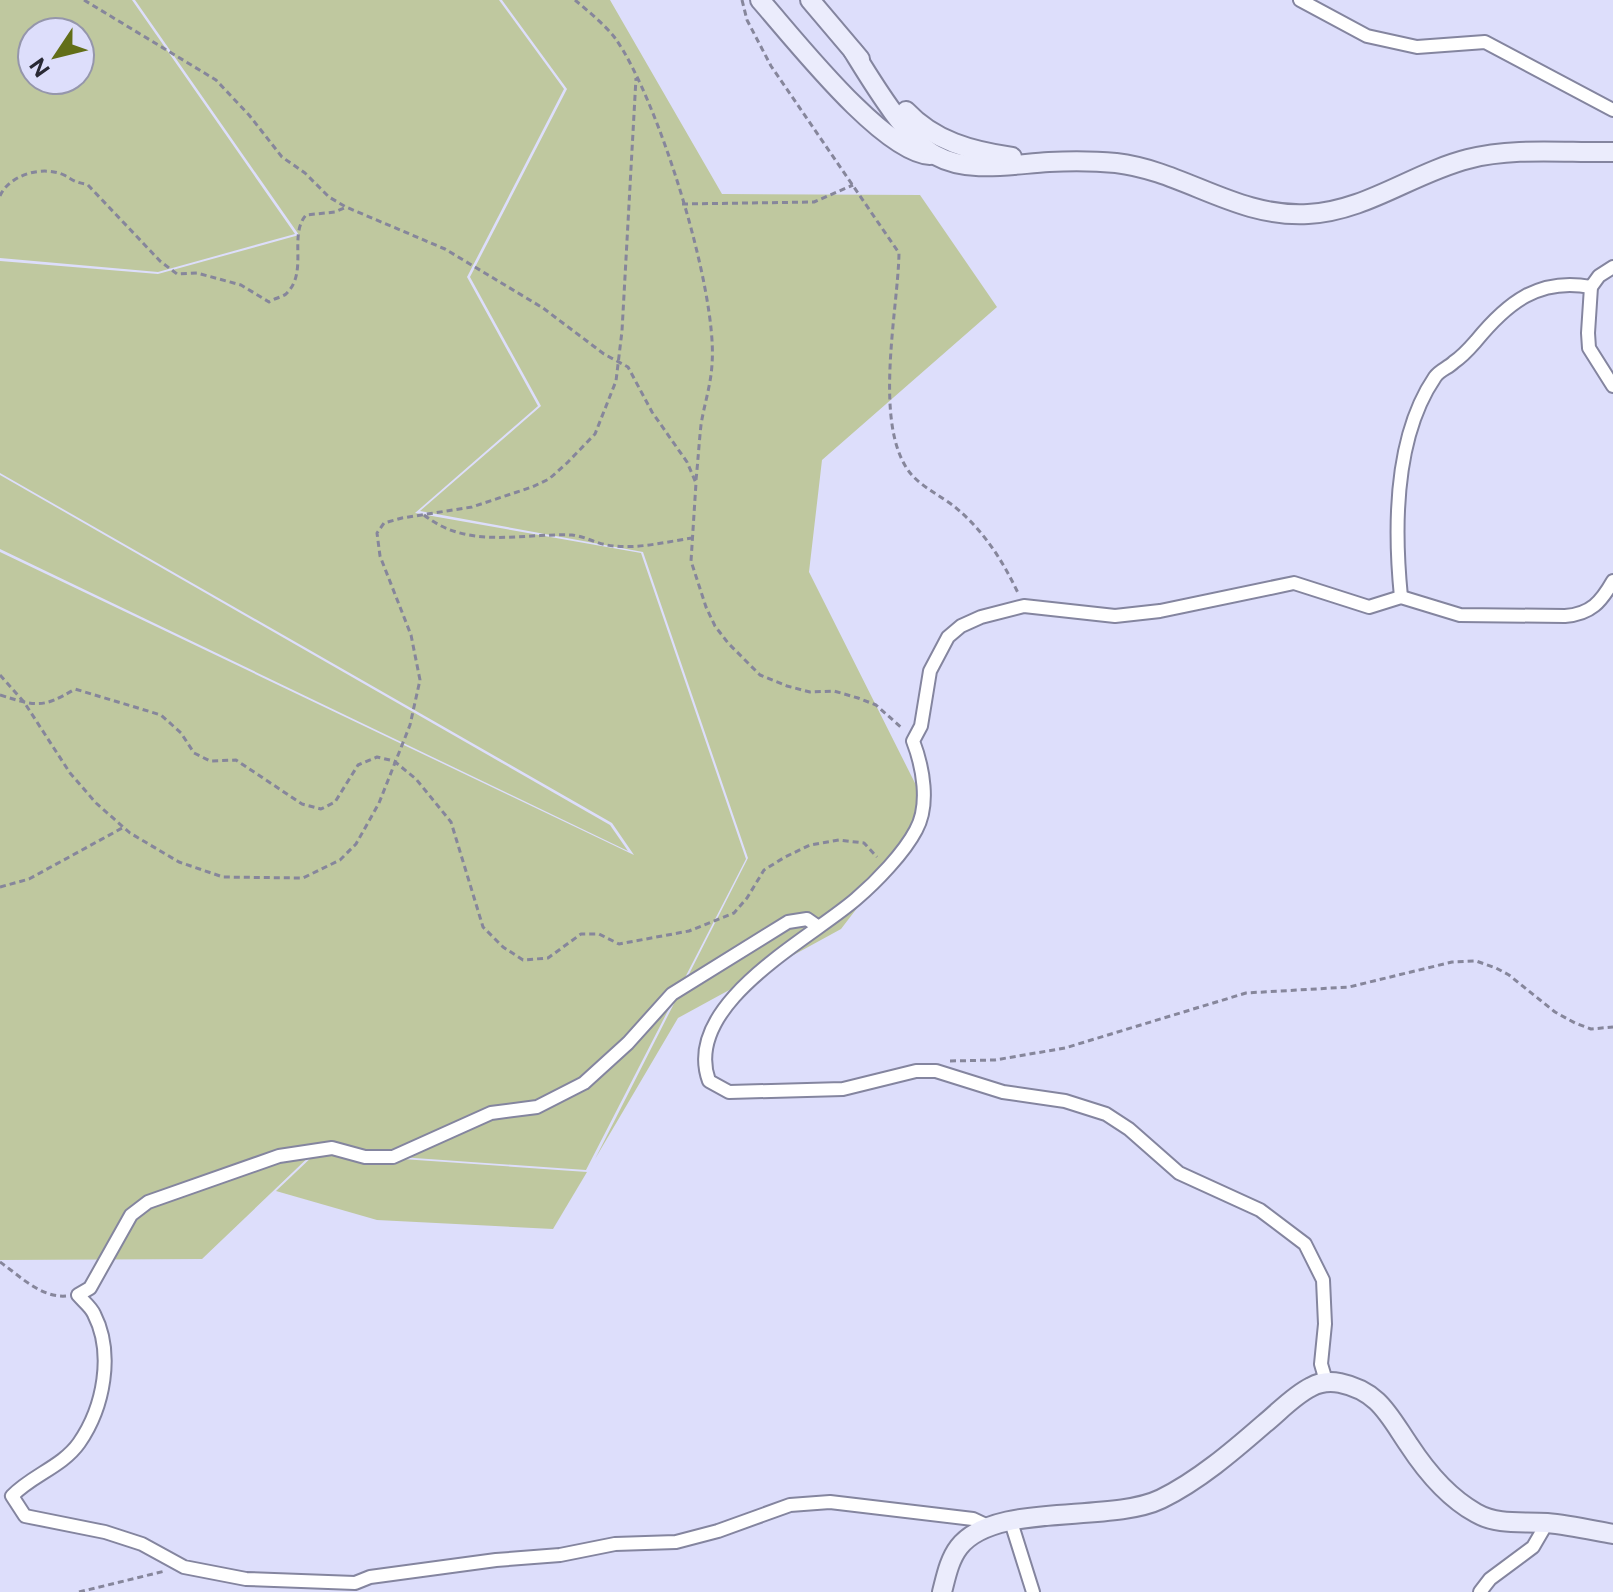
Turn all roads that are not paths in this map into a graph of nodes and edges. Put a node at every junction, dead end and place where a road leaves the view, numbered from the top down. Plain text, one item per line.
1 (760, 0) edge
2 (810, 0) edge
3 (1300, 0) edge
4 (853, 51) junction
5 (1613, 110) edge
6 (909, 131) junction
7 (1613, 152) edge
8 (1046, 162) junction
9 (1613, 267) edge
10 (1591, 287) junction
11 (1613, 386) edge
12 (1613, 581) edge
13 (1401, 597) junction
14 (817, 926) junction
15 (1326, 1381) junction
16 (1011, 1522) junction
17 (1547, 1523) junction
18 (990, 1527) junction
19 (1613, 1534) edge
20 (355, 1587) edge
21 (942, 1592) edge
22 (1033, 1592) edge
23 (1480, 1592) edge

1 - 6 street
2 - 4 street
3 - 5 street
4 - 6 street
4 - 6 street
6 - 8 street
6 - 8 street
7 - 8 street
9 - 10 street
10 - 11 street
10 - 13 street
12 - 13 street
13 - 14 street
14 - 15 street
14 - 20 street
15 - 16 street
15 - 17 street
16 - 18 street
16 - 22 street
17 - 19 street
17 - 23 street
18 - 20 street
18 - 21 street

